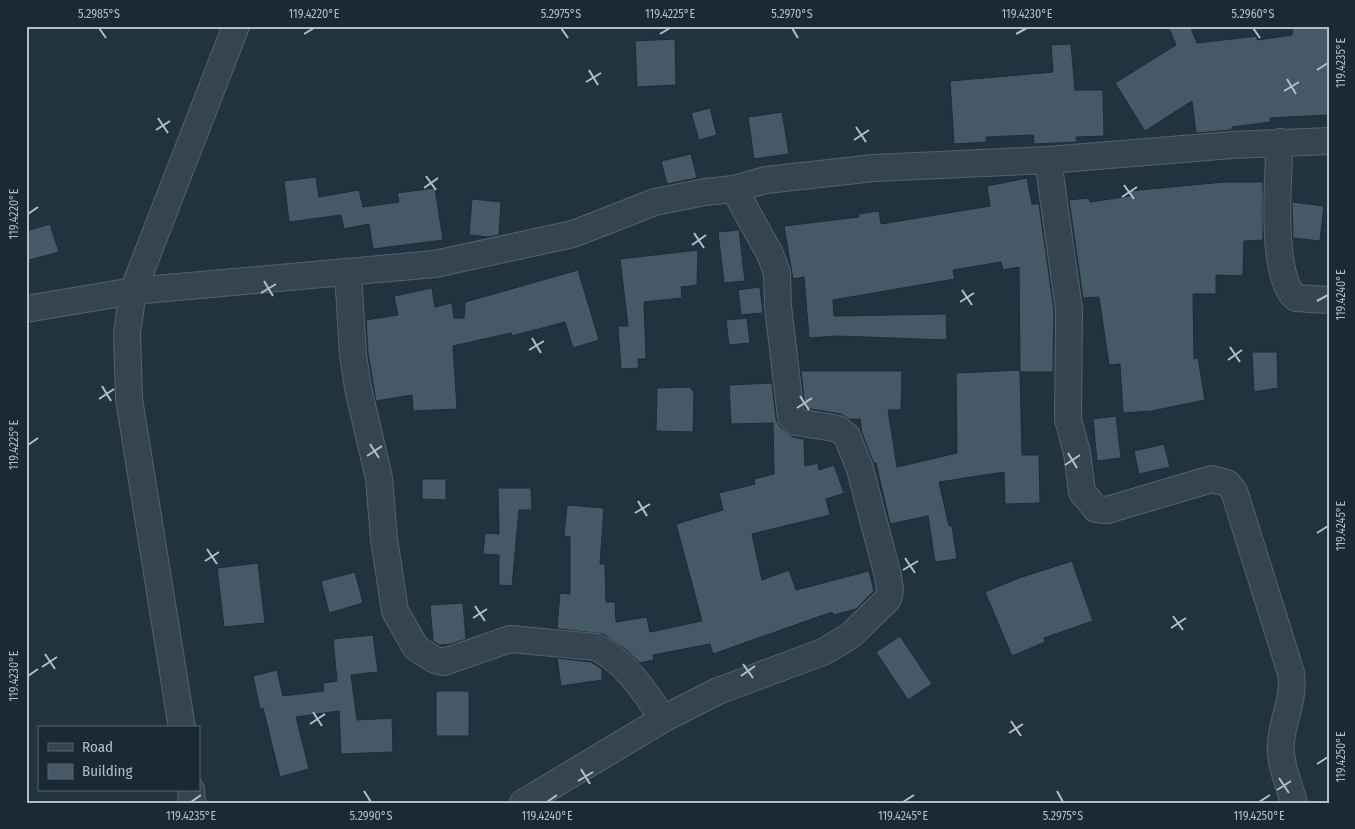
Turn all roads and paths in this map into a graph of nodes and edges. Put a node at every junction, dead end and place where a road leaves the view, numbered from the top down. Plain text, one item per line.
1 (236, 26) edge
2 (1329, 141) edge
3 (1280, 142) junction
4 (1048, 160) junction
5 (734, 189) junction
6 (348, 272) junction
7 (133, 291) junction
8 (1329, 300) edge
9 (26, 308) edge
10 (663, 720) junction
11 (182, 726) edge
12 (523, 803) edge
13 (1294, 803) edge

1 - 7 street
2 - 3 street
3 - 4 street
3 - 8 street
4 - 5 street
4 - 13 street
5 - 6 street
5 - 10 street
6 - 7 street
6 - 10 street
7 - 9 street
7 - 11 street
10 - 12 street

